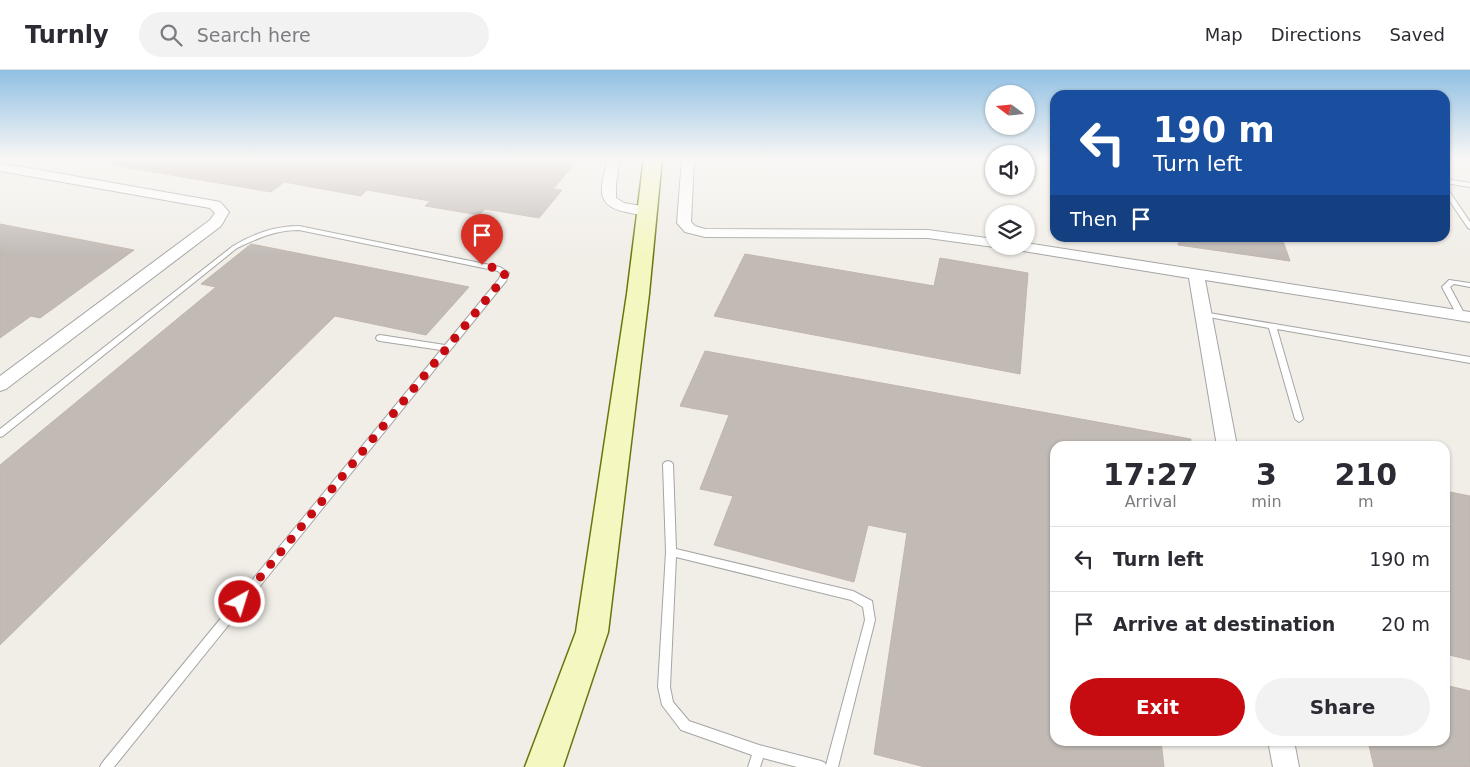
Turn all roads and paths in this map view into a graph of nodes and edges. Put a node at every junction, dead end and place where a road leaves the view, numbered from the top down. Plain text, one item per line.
1 (133, 191) edge
2 (609, 191) edge
3 (650, 191) edge
4 (686, 191) edge
5 (1450, 197) edge
6 (648, 211) junction
7 (1470, 227) edge
8 (985, 242) edge
9 (1035, 249) edge
10 (1196, 274) junction
11 (1470, 285) edge
12 (1204, 314) junction
13 (1466, 316) edge
14 (1272, 326) junction
15 (380, 338) dead end
16 (447, 348) junction
17 (1470, 360) edge
18 (0, 385) edge
19 (1299, 419) dead end
20 (0, 434) edge
21 (1226, 441) edge
22 (668, 464) dead end
23 (671, 552) junction
24 (1282, 746) edge
25 (758, 752) junction
26 (106, 767) edge
27 (544, 767) edge
28 (754, 767) edge
29 (821, 767) edge
30 (832, 767) edge
31 (1286, 767) edge

1 - 18 street
2 - 6 street
3 - 6 street
4 - 8 street
5 - 7 lane
6 - 27 street
9 - 10 street
10 - 12 street
10 - 13 street
11 - 13 lane
12 - 14 lane
12 - 21 street
14 - 17 lane
14 - 19 lane
15 - 16 lane
16 - 20 lane
16 - 26 lane
22 - 23 lane
23 - 25 lane
23 - 30 lane
24 - 31 street
25 - 28 lane
25 - 29 lane

